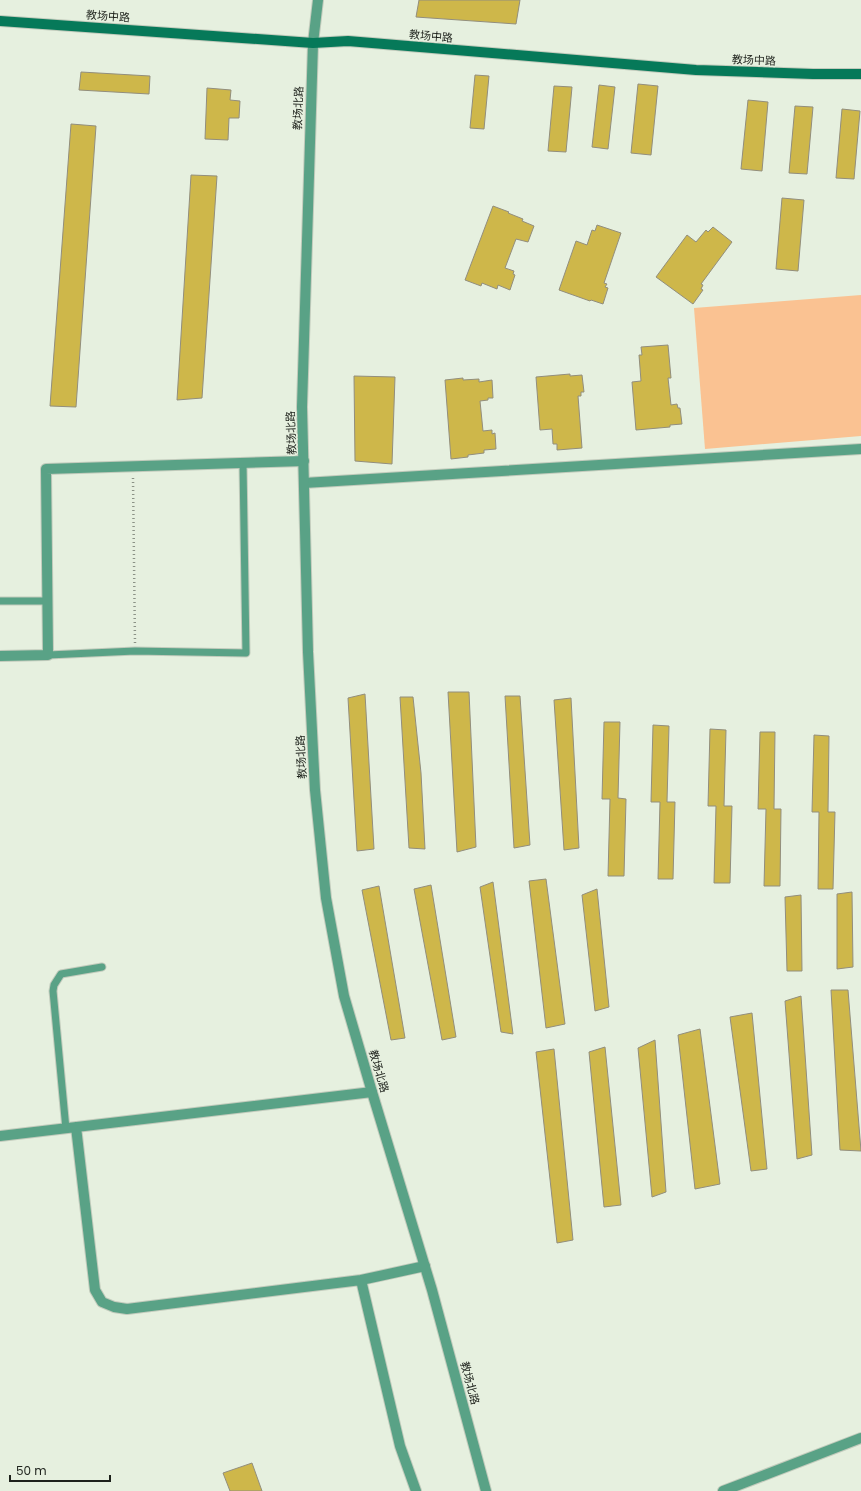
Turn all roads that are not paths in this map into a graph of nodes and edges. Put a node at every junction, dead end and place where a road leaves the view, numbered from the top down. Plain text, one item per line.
1 (318, 0) edge
2 (0, 21) edge
3 (312, 43) junction
4 (861, 74) edge
5 (861, 449) edge
6 (304, 461) junction
7 (243, 464) junction
8 (304, 483) junction
9 (0, 601) edge
10 (47, 601) junction
11 (48, 655) junction
12 (0, 656) edge
13 (102, 967) dead end
14 (372, 1092) junction
15 (71, 1128) junction
16 (0, 1136) edge
17 (425, 1266) junction
18 (361, 1280) junction
19 (861, 1438) edge
20 (416, 1491) edge
21 (486, 1491) edge
22 (723, 1491) edge

1 - 3 street, 教场北路
2 - 3 main road, 教场中路
3 - 4 main road, 教场中路
3 - 6 street, 教场北路
5 - 8 street
6 - 7 street
6 - 8 street, 教场北路
7 - 10 street
7 - 11 lane
8 - 14 street, 教场北路
9 - 10 lane
10 - 11 street
11 - 12 street
13 - 15 lane
14 - 15 street
14 - 17 street, 教场北路
15 - 16 street
15 - 18 street
17 - 18 street
17 - 21 street, 教场北路
18 - 20 street
19 - 22 street

